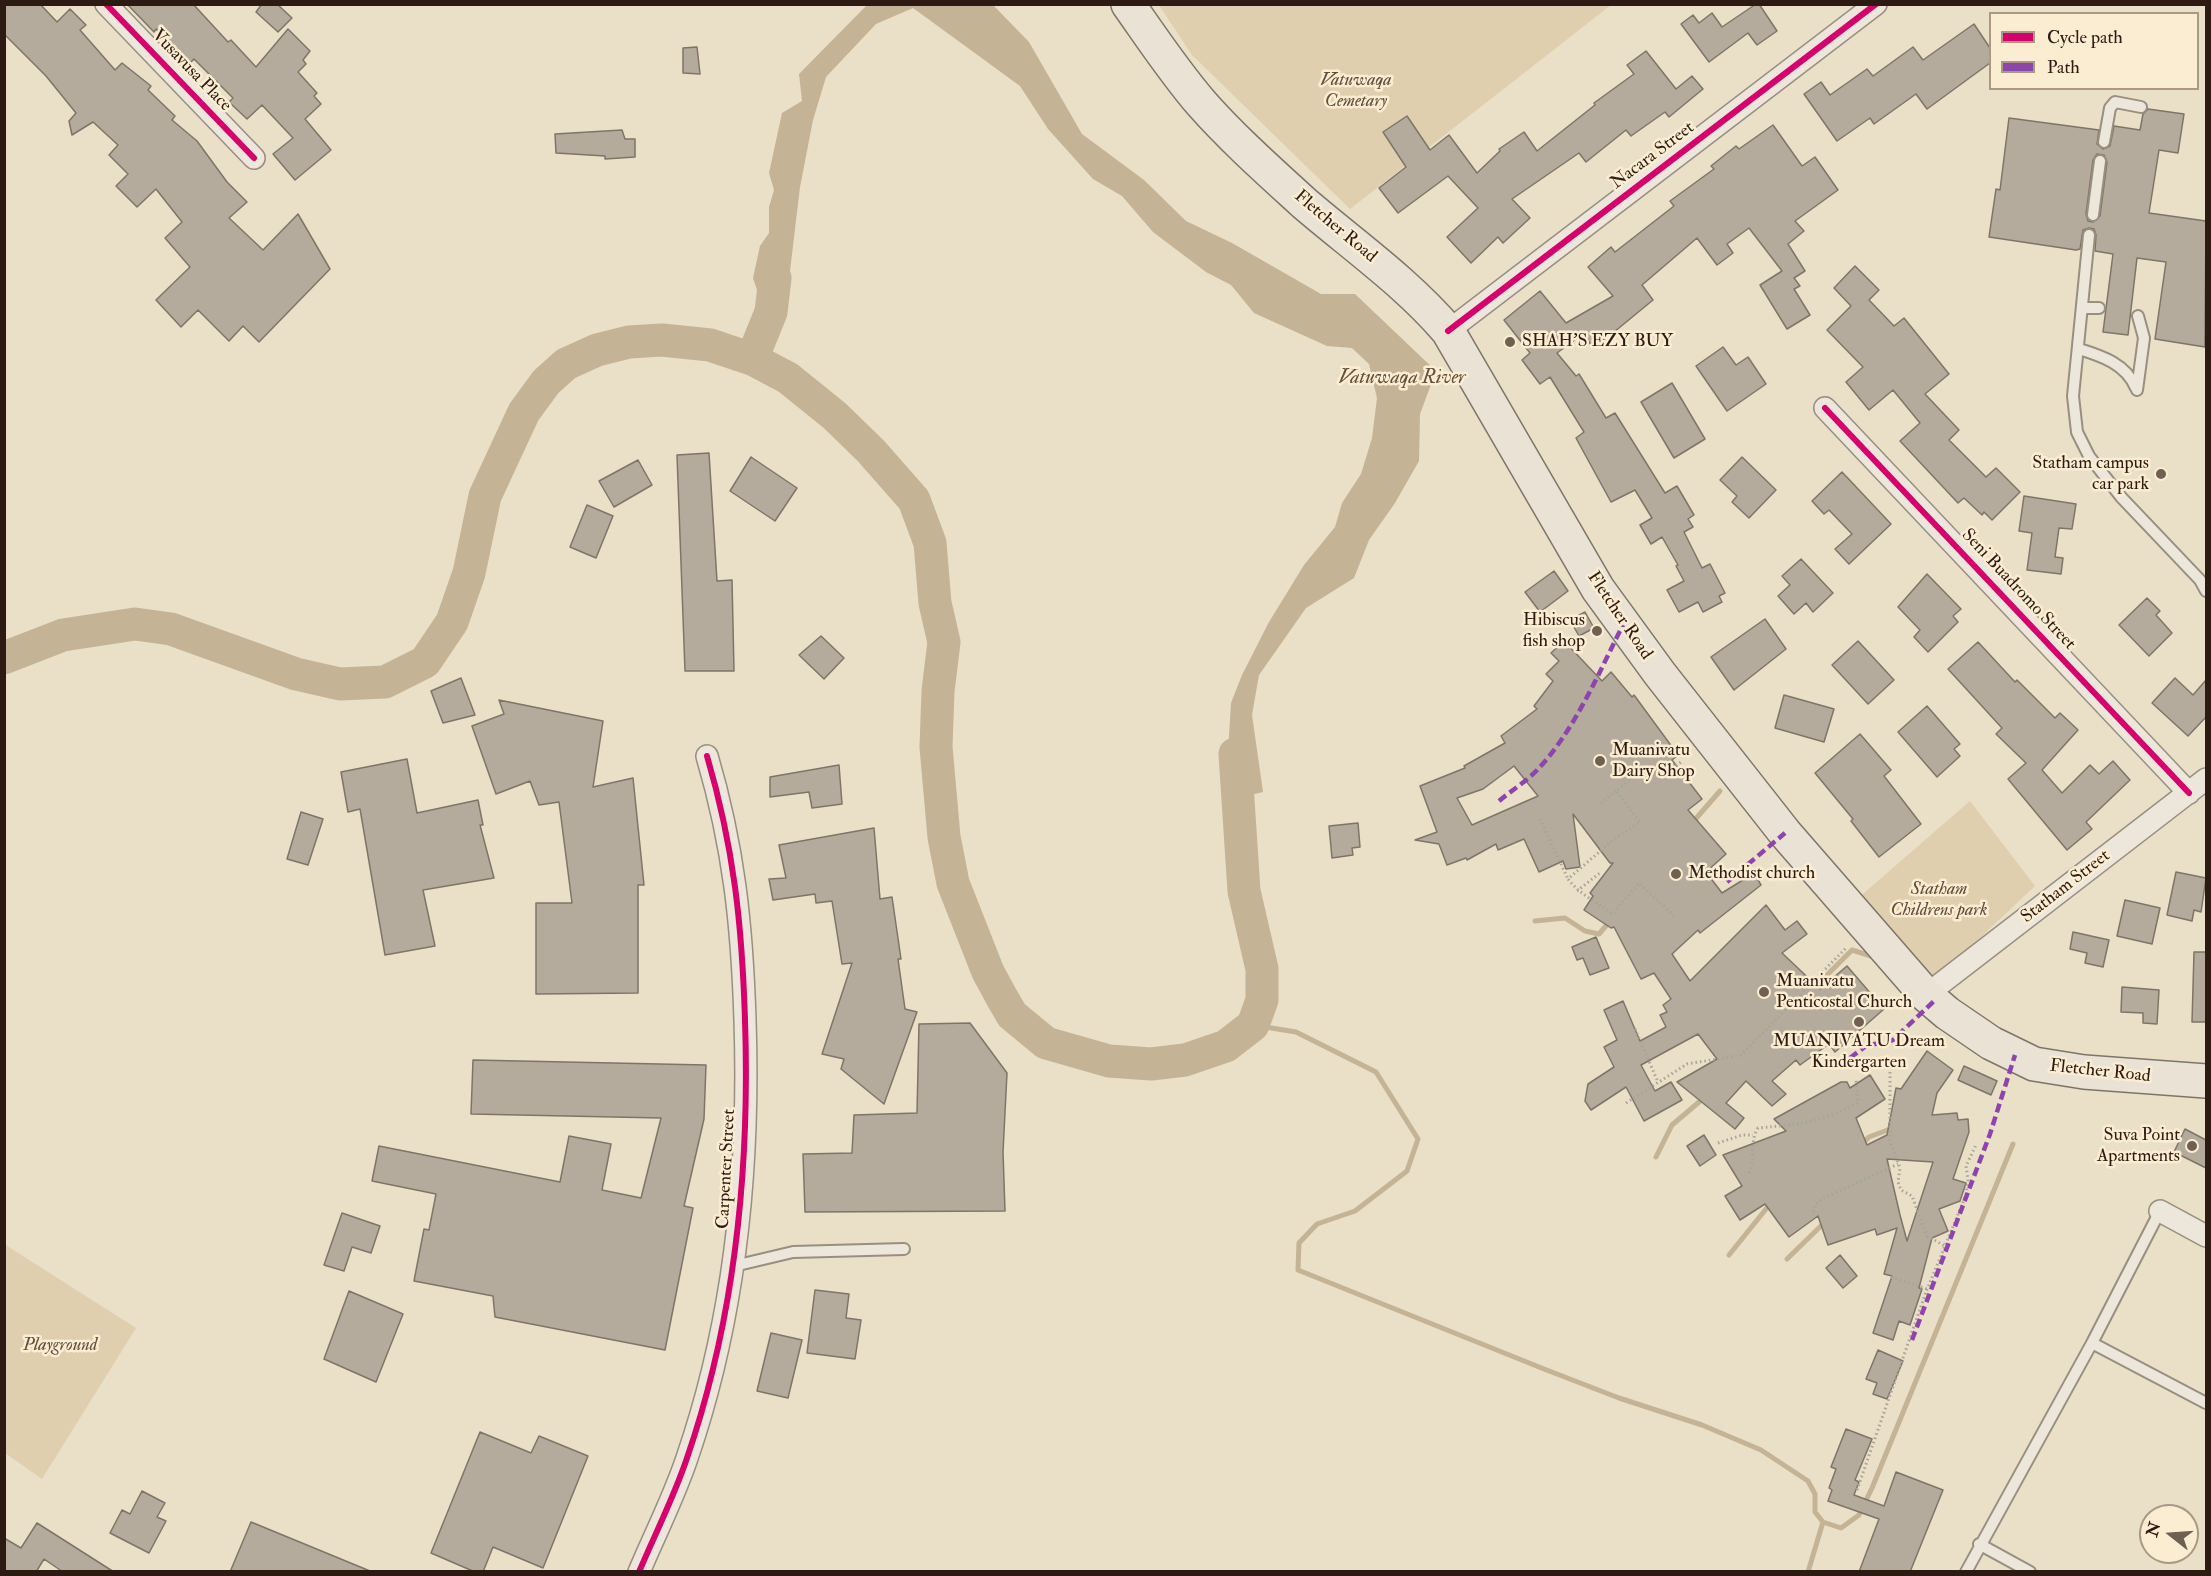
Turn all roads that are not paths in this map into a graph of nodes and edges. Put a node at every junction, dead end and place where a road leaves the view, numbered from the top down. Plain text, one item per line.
1 (106, 4) edge
2 (1128, 4) edge
3 (1876, 4) edge
4 (2141, 107) dead end
5 (2104, 142) dead end
6 (254, 158) dead end
7 (2100, 161) dead end
8 (2093, 215) dead end
9 (2089, 235) dead end
10 (2083, 308) junction
11 (2099, 308) dead end
12 (2138, 316) dead end
13 (1448, 331) junction
14 (2079, 349) junction
15 (1825, 408) dead end
16 (2206, 591) edge
17 (708, 756) dead end
18 (2206, 779) edge
19 (2189, 793) junction
20 (1926, 995) junction
21 (2206, 1080) edge
22 (2160, 1211) joint
23 (2206, 1236) edge
24 (904, 1249) dead end
25 (734, 1266) junction
26 (2092, 1343) junction
27 (2206, 1403) edge
28 (1979, 1544) junction
29 (639, 1572) edge
30 (1966, 1572) edge
31 (2030, 1572) edge

1 - 6 street, Vusavusa Place
2 - 13 main road, Fletcher Road
3 - 13 street, Nacara Street
4 - 5 lane
7 - 8 lane
9 - 10 lane
10 - 11 lane
10 - 14 lane
12 - 14 lane
13 - 20 main road, Fletcher Road
14 - 16 lane
15 - 19 street, Seni Buadromo Street
17 - 25 street, Carpenter Street
18 - 19 street, Statham Street
19 - 20 street, Statham Street
20 - 21 main road, Fletcher Road
22 - 23 street
22 - 26 lane
24 - 25 lane
25 - 29 street, Carpenter Street
26 - 27 lane
26 - 28 lane
28 - 30 lane
28 - 31 lane

